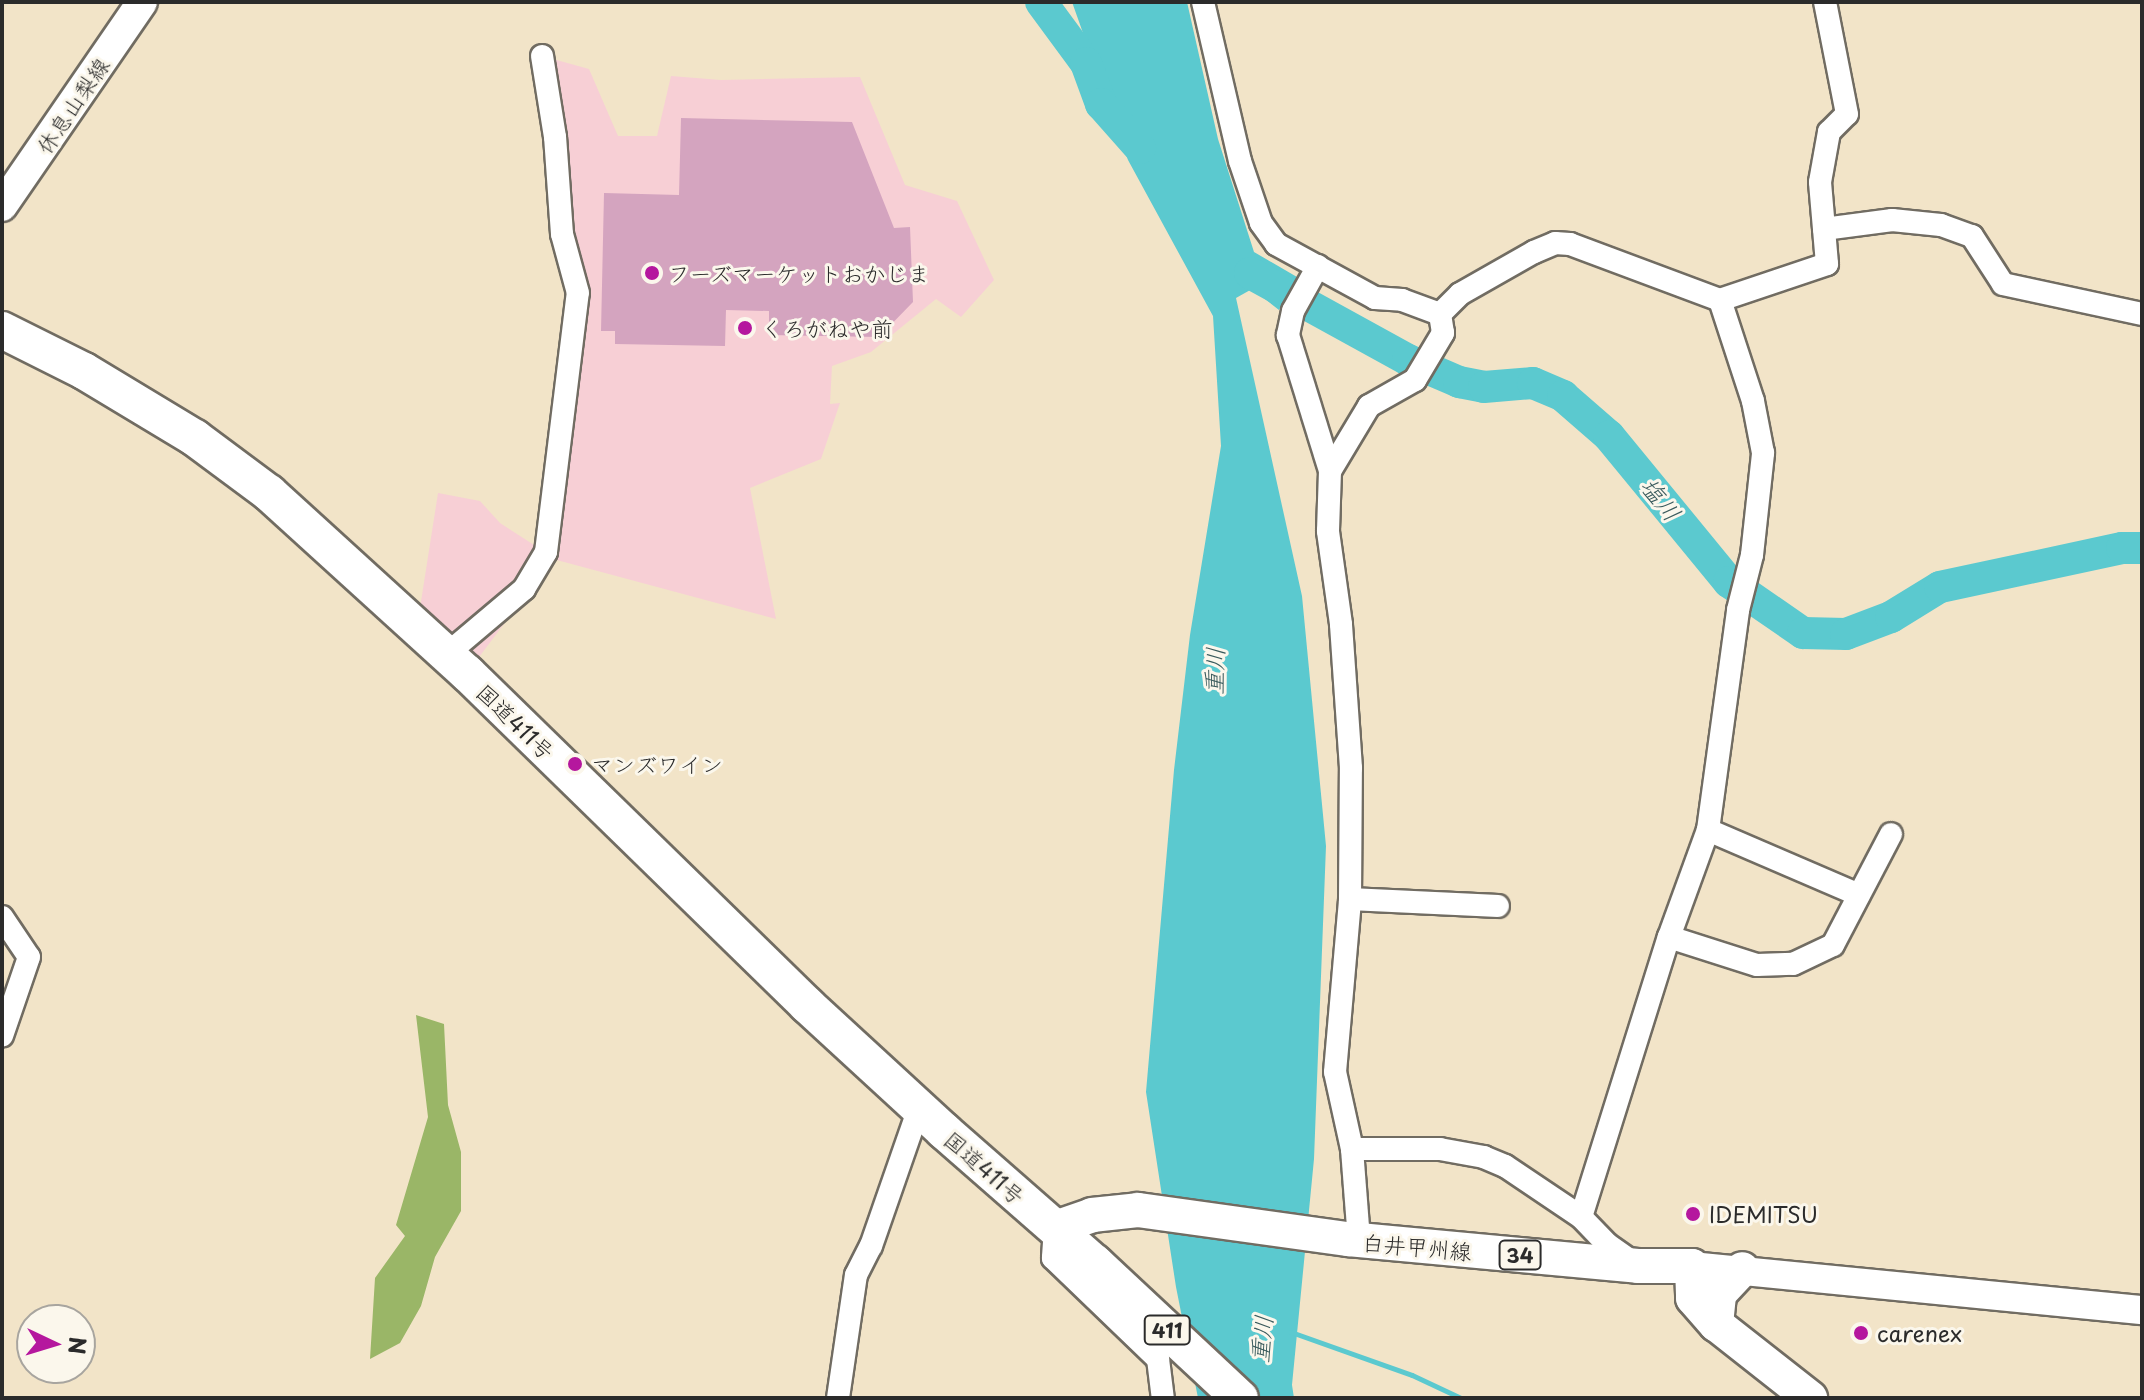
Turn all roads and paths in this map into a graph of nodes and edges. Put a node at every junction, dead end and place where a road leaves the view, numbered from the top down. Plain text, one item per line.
1 (142, 2) edge
2 (1203, 2) edge
3 (1825, 2) edge
4 (542, 56) dead end
5 (2, 206) edge
6 (1824, 229) junction
7 (1318, 266) junction
8 (1720, 300) junction
9 (2142, 314) edge
10 (1442, 324) junction
11 (2, 330) edge
12 (1330, 471) junction
13 (447, 654) junction
14 (1708, 830) junction
15 (1891, 834) dead end
16 (1859, 895) junction
17 (1350, 899) junction
18 (1498, 906) dead end
19 (2, 917) edge
20 (1669, 937) junction
21 (2, 1036) edge
22 (919, 1108) junction
23 (1352, 1149) junction
24 (1581, 1217) junction
25 (1055, 1228) junction
26 (1354, 1240) junction
27 (1638, 1266) junction
28 (1692, 1266) junction
29 (1742, 1269) junction
30 (2142, 1310) edge
31 (1716, 1324) junction
32 (838, 1398) edge
33 (1163, 1398) edge
34 (1240, 1398) edge
35 (1810, 1398) edge

1 - 5 main road, 休息山梨線
2 - 7 street
3 - 6 street
4 - 13 street
6 - 8 street
6 - 9 street
7 - 10 street
7 - 12 street
8 - 10 street
8 - 14 street
10 - 12 street
11 - 13 highway, 国道411号 / 411
12 - 17 street
13 - 22 highway, 国道411号 / 411
14 - 16 street
14 - 20 street
15 - 16 street
16 - 20 street
17 - 18 street
17 - 23 street
19 - 21 street
20 - 24 street
22 - 25 highway, 国道411号 / 411
22 - 32 street
23 - 24 street
23 - 26 street
24 - 27 street
25 - 26 main road, 白井甲州線 / 34
25 - 33 street
25 - 34 highway, 国道411号 / 411
26 - 27 main road, 白井甲州線 / 34
27 - 28 main road, 白井甲州線 / 34
28 - 29 street
28 - 31 main road
29 - 30 street
29 - 31 main road
31 - 35 main road

